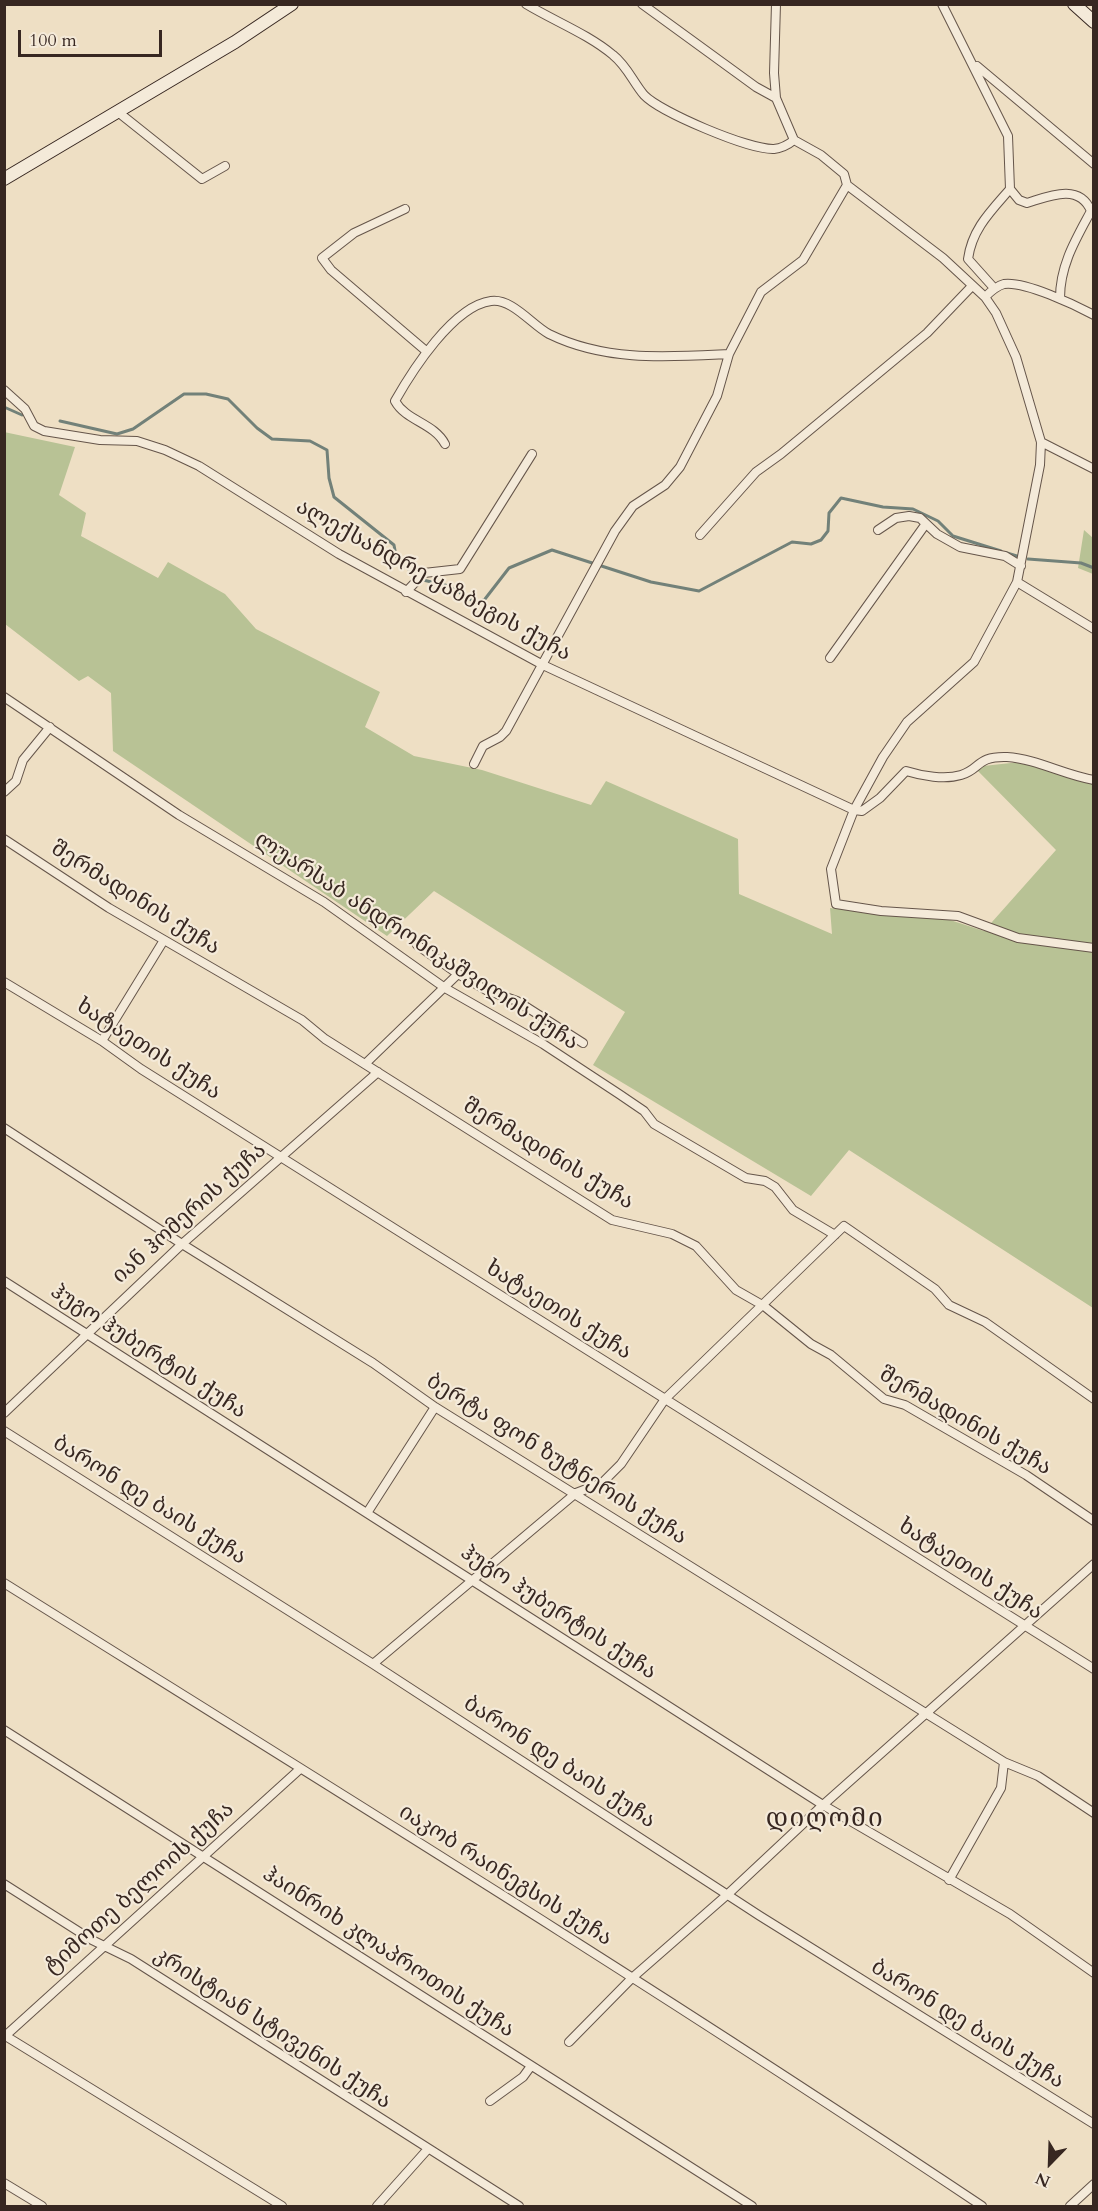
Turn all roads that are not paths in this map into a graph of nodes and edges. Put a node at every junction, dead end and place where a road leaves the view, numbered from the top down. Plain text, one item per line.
1 (292, 4) edge
2 (526, 4) edge
3 (642, 4) edge
4 (777, 4) edge
5 (942, 4) edge
6 (1074, 4) edge
7 (1094, 22) edge
8 (972, 61) junction
9 (776, 98) junction
10 (118, 112) junction
11 (794, 140) junction
12 (1094, 164) edge
13 (225, 166) dead end
14 (4, 179) edge
15 (848, 185) junction
16 (1010, 189) junction
17 (405, 209) dead end
18 (972, 286) junction
19 (994, 288) junction
20 (985, 297) junction
21 (1060, 298) junction
22 (1094, 315) edge
23 (426, 351) junction
24 (729, 354) junction
25 (4, 390) edge
26 (1041, 442) junction
27 (445, 444) dead end
28 (532, 454) dead end
29 (1094, 469) edge
30 (925, 525) junction
31 (878, 530) dead end
32 (700, 535) dead end
33 (1021, 566) junction
34 (1017, 582) junction
35 (408, 589) junction
36 (1094, 629) edge
37 (830, 658) dead end
38 (543, 665) junction
39 (4, 697) edge
40 (50, 727) junction
41 (474, 764) dead end
42 (1094, 780) edge
43 (4, 792) edge
44 (855, 810) junction
45 (4, 839) edge
46 (164, 940) junction
47 (417, 945) dead end
48 (1094, 948) edge
49 (458, 974) junction
50 (4, 982) edge
51 (445, 988) junction
52 (102, 1041) junction
53 (583, 1043) dead end
54 (365, 1064) junction
55 (378, 1072) junction
56 (4, 1128) edge
57 (280, 1156) junction
58 (835, 1235) junction
59 (182, 1244) junction
60 (4, 1281) edge
61 (764, 1306) junction
62 (87, 1334) junction
63 (665, 1398) junction
64 (1094, 1399) edge
65 (435, 1407) junction
66 (4, 1413) edge
67 (4, 1431) edge
68 (576, 1493) junction
69 (367, 1513) junction
70 (1094, 1521) edge
71 (1094, 1564) edge
72 (472, 1579) junction
73 (4, 1583) edge
74 (1024, 1626) junction
75 (373, 1664) junction
76 (1094, 1669) edge
77 (927, 1712) junction
78 (4, 1730) edge
79 (1004, 1761) junction
80 (300, 1768) junction
81 (823, 1805) junction
82 (1094, 1813) edge
83 (203, 1856) junction
84 (949, 1880) junction
85 (4, 1884) edge
86 (728, 1894) junction
87 (105, 1946) junction
88 (1094, 1973) edge
89 (632, 1978) junction
90 (5, 2036) edge
91 (569, 2042) dead end
92 (531, 2066) junction
93 (490, 2101) dead end
94 (1094, 2124) edge
95 (427, 2150) junction
96 (4, 2183) edge
97 (1094, 2184) edge
98 (42, 2206) edge
99 (282, 2206) edge
100 (377, 2206) edge
101 (519, 2206) edge
102 (752, 2206) edge
103 (982, 2206) edge
104 (1070, 2206) edge

1 - 10 street
2 - 11 street
3 - 9 street
4 - 9 street
5 - 8 street
6 - 7 street
8 - 12 street
8 - 16 street
9 - 11 street
10 - 13 street
10 - 14 street
11 - 15 street
15 - 18 street
15 - 24 street
16 - 19 street
16 - 21 street
17 - 23 street
18 - 20 street
18 - 32 street
19 - 20 street
19 - 21 street
20 - 26 street
21 - 22 street
23 - 24 street
23 - 27 street
24 - 38 street
25 - 35 street, ალექსანდრე ყაზბეგის ქუჩა
26 - 29 street
26 - 33 street
28 - 35 street
30 - 31 street
30 - 33 street
30 - 37 street
33 - 34 street
34 - 36 street
34 - 44 street
35 - 38 street, ალექსანდრე ყაზბეგის ქუჩა
38 - 41 street
38 - 44 street, ალექსანდრე ყაზბეგის ქუჩა
39 - 40 street, ლუარსაბ ანდრონიკაშვილის ქუჩა
40 - 43 street
40 - 51 street, ლუარსაბ ანდრონიკაშვილის ქუჩა
42 - 44 street
44 - 48 street
45 - 46 street, შერმადინის ქუჩა
46 - 52 street
46 - 54 street, შერმადინის ქუჩა
47 - 49 street
49 - 51 street
49 - 53 street
50 - 52 street, ხატაეთის ქუჩა
51 - 54 street
51 - 58 street, ლუარსაბ ანდრონიკაშვილის ქუჩა
52 - 57 street, ხატაეთის ქუჩა
54 - 55 street, შერმადინის ქუჩა
55 - 57 street, იან ჰომერის ქუჩა
55 - 61 street, შერმადინის ქუჩა
56 - 59 street, ბერტა ფონ ზუტნერის ქუჩა
57 - 59 street, იან ჰომერის ქუჩა
57 - 63 street, ხატაეთის ქუჩა
58 - 61 street
58 - 64 street
59 - 62 street, იან ჰომერის ქუჩა
59 - 65 street, ბერტა ფონ ზუტნერის ქუჩა
60 - 62 street, ჰუგო ჰუბერტის ქუჩა
61 - 63 street
61 - 70 street, შერმადინის ქუჩა
62 - 66 street, იან ჰომერის ქუჩა
62 - 69 street, ჰუგო ჰუბერტის ქუჩა
63 - 68 street
63 - 74 street, ხატაეთის ქუჩა
65 - 68 street, ბერტა ფონ ზუტნერის ქუჩა
65 - 69 street
67 - 75 street, ბარონ დე ბაის ქუჩა
68 - 72 street
68 - 77 street, ბერტა ფონ ზუტნერის ქუჩა
69 - 72 street, ჰუგო ჰუბერტის ქუჩა
71 - 74 street
72 - 75 street
72 - 81 street, ჰუგო ჰუბერტის ქუჩა
73 - 80 street, იაკობ რაინეგსის ქუჩა
74 - 76 street, ხატაეთის ქუჩა
74 - 77 street
75 - 86 street, ბარონ დე ბაის ქუჩა
77 - 79 street, ბერტა ფონ ზუტნერის ქუჩა
77 - 81 street
78 - 83 street, ჰაინრიხ კლაპროთის ქუჩა
79 - 82 street, ბერტა ფონ ზუტნერის ქუჩა
79 - 84 street
80 - 83 street, ტიმოთე ბელოის ქუჩა
80 - 89 street, იაკობ რაინეგსის ქუჩა
81 - 84 street, ჰუგო ჰუბერტის ქუჩა
81 - 86 street
83 - 87 street, ტიმოთე ბელოის ქუჩა
83 - 92 street, ჰაინრიხ კლაპროთის ქუჩა
84 - 88 street, ჰუგო ჰუბერტის ქუჩა
85 - 87 street, კრისტიან სტივენის ქუჩა
86 - 89 street
86 - 94 street, ბარონ დე ბაის ქუჩა
87 - 90 street, ტიმოთე ბელოის ქუჩა
87 - 95 street, კრისტიან სტივენის ქუჩა
89 - 91 street
89 - 103 street, იაკობ რაინეგსის ქუჩა
90 - 99 street
92 - 93 street
92 - 102 street, ჰაინრიხ კლაპროთის ქუჩა
95 - 100 street
95 - 101 street, კრისტიან სტივენის ქუჩა
96 - 98 street
97 - 104 street

